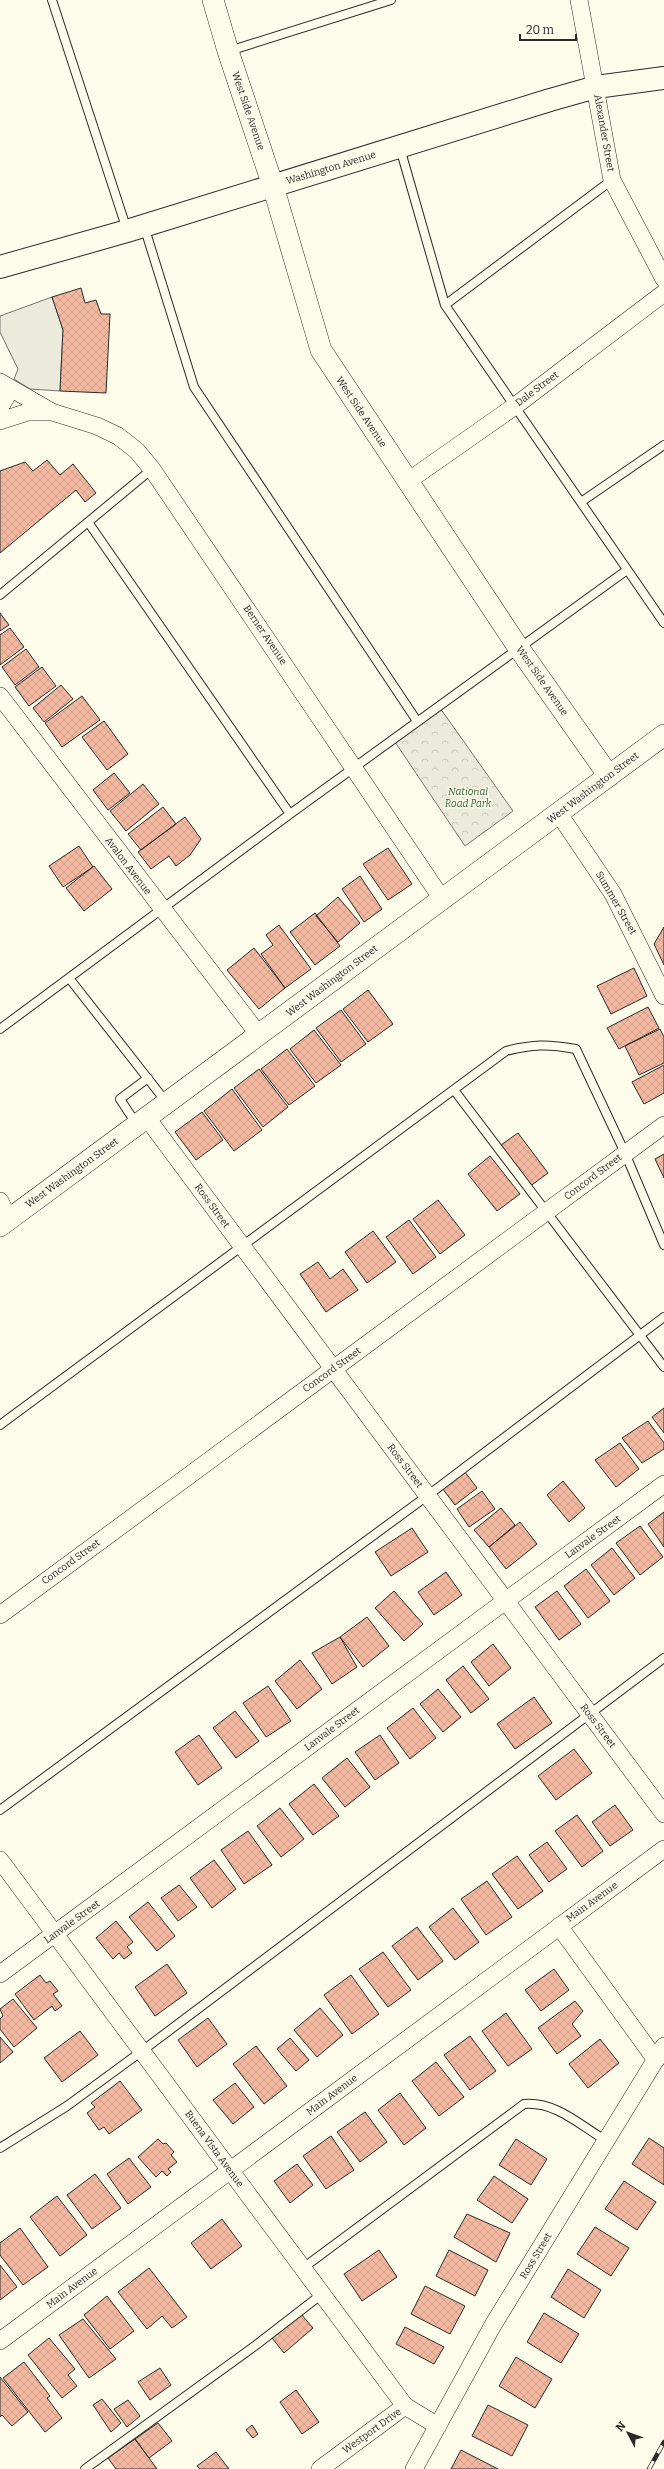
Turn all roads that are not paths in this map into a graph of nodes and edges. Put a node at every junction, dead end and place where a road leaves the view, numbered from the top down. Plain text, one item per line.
1 (52, 0) edge
2 (213, 0) edge
3 (391, 0) edge
4 (579, 0) edge
5 (228, 51) junction
6 (664, 78) edge
7 (596, 87) junction
8 (400, 148) junction
9 (612, 180) junction
10 (273, 186) junction
11 (135, 228) junction
12 (0, 267) edge
13 (664, 279) edge
14 (664, 293) edge
15 (445, 305) junction
16 (6, 386) edge
17 (515, 406) junction
18 (0, 407) edge
19 (52, 412) junction
20 (0, 421) edge
21 (664, 445) edge
22 (152, 469) junction
23 (408, 481) junction
24 (581, 502) junction
25 (88, 522) junction
26 (627, 570) junction
27 (0, 595) edge
28 (664, 623) edge
29 (518, 647) junction
30 (0, 696) edge
31 (417, 721) junction
32 (664, 735) edge
33 (355, 768) junction
34 (609, 776) junction
35 (290, 814) junction
36 (559, 814) junction
37 (442, 899) junction
38 (161, 910) junction
39 (69, 978) junction
40 (664, 996) edge
41 (0, 1029) edge
42 (258, 1035) junction
43 (148, 1078) junction
44 (454, 1090) junction
45 (167, 1103) junction
46 (142, 1122) junction
47 (664, 1125) edge
48 (625, 1154) junction
49 (0, 1201) edge
50 (547, 1211) junction
51 (4, 1223) edge
52 (664, 1245) edge
53 (242, 1247) junction
54 (664, 1317) edge
55 (642, 1336) junction
56 (664, 1367) edge
57 (333, 1369) junction
58 (0, 1425) edge
59 (664, 1484) edge
60 (426, 1496) junction
61 (504, 1601) junction
62 (0, 1615) edge
63 (664, 1658) edge
64 (590, 1715) junction
65 (0, 1810) edge
66 (664, 1814) edge
67 (664, 1848) edge
68 (0, 1860) edge
69 (559, 1926) junction
70 (55, 1934) junction
71 (0, 1974) edge
72 (142, 2051) junction
73 (660, 2053) edge
74 (605, 2140) junction
75 (0, 2148) edge
76 (230, 2170) junction
77 (303, 2268) junction
78 (322, 2294) junction
79 (0, 2341) edge
80 (405, 2406) junction
81 (438, 2426) junction
82 (85, 2469) edge
83 (320, 2469) edge
84 (414, 2469) edge

1 - 11 lane
2 - 5 street, West Side Avenue
3 - 5 lane
4 - 7 street, Alexander Street
5 - 10 street, West Side Avenue
6 - 7 main road, Washington Avenue
7 - 8 main road, Washington Avenue
7 - 9 street, Alexander Street
8 - 10 main road, Washington Avenue
8 - 15 lane
9 - 13 street, Alexander Street
9 - 15 lane
10 - 11 main road, Washington Avenue
10 - 23 street, West Side Avenue
11 - 12 main road, Washington Avenue
11 - 31 lane
14 - 17 street, Dale Street
15 - 17 lane
16 - 18 street
16 - 19 street, Berner Avenue
17 - 23 street, Dale Street
17 - 24 lane
19 - 20 street, Berner Avenue
19 - 22 street, Berner Avenue
21 - 24 lane
22 - 25 lane
22 - 33 street, Berner Avenue
23 - 29 street, West Side Avenue
24 - 26 lane
25 - 27 lane
25 - 35 lane
26 - 28 lane
26 - 29 lane
29 - 31 lane
29 - 34 street, West Side Avenue
30 - 38 street, Avalon Avenue
31 - 33 lane
32 - 34 street, West Washington Street
33 - 35 lane
33 - 37 street, Berner Avenue
34 - 36 street, West Washington Street
35 - 38 lane
36 - 37 street, West Washington Street
36 - 40 street, Summer Street
37 - 42 street, West Washington Street
38 - 39 lane
38 - 42 street, Avalon Avenue
39 - 41 lane
39 - 43 lane
42 - 45 street, West Washington Street
43 - 45 lane
43 - 46 lane
44 - 48 lane
44 - 50 lane
44 - 53 lane
45 - 46 street, West Washington Street
46 - 51 street, West Washington Street
46 - 53 street, Ross Street
47 - 48 street, Concord Street
48 - 50 street, Concord Street
48 - 52 lane
49 - 51 street
50 - 55 lane
50 - 57 street, Concord Street
53 - 57 street, Ross Street
53 - 58 lane
54 - 55 lane
55 - 56 lane
55 - 60 lane
57 - 60 street, Ross Street
57 - 62 street, Concord Street
59 - 61 street, Lanvale Street
60 - 61 street, Ross Street
60 - 65 lane
61 - 64 street, Ross Street
61 - 70 street, Lanvale Street
63 - 64 lane
64 - 66 street, Ross Street
64 - 72 lane
67 - 69 street, Main Avenue
68 - 70 street, Buena Vista Avenue
69 - 73 street
69 - 76 street, Main Avenue
70 - 71 street, Lanvale Street
70 - 72 street, Buena Vista Avenue
72 - 75 lane
72 - 76 street, Buena Vista Avenue
73 - 74 street, Ross Street
74 - 77 lane
74 - 81 street, Ross Street
76 - 77 street, Buena Vista Avenue
76 - 79 street, Main Avenue
77 - 78 street, Buena Vista Avenue
78 - 80 street, Buena Vista Avenue
78 - 82 lane
80 - 81 street, Buena Vista Avenue
80 - 83 street, Westport Drive
81 - 84 street, Ross Street

